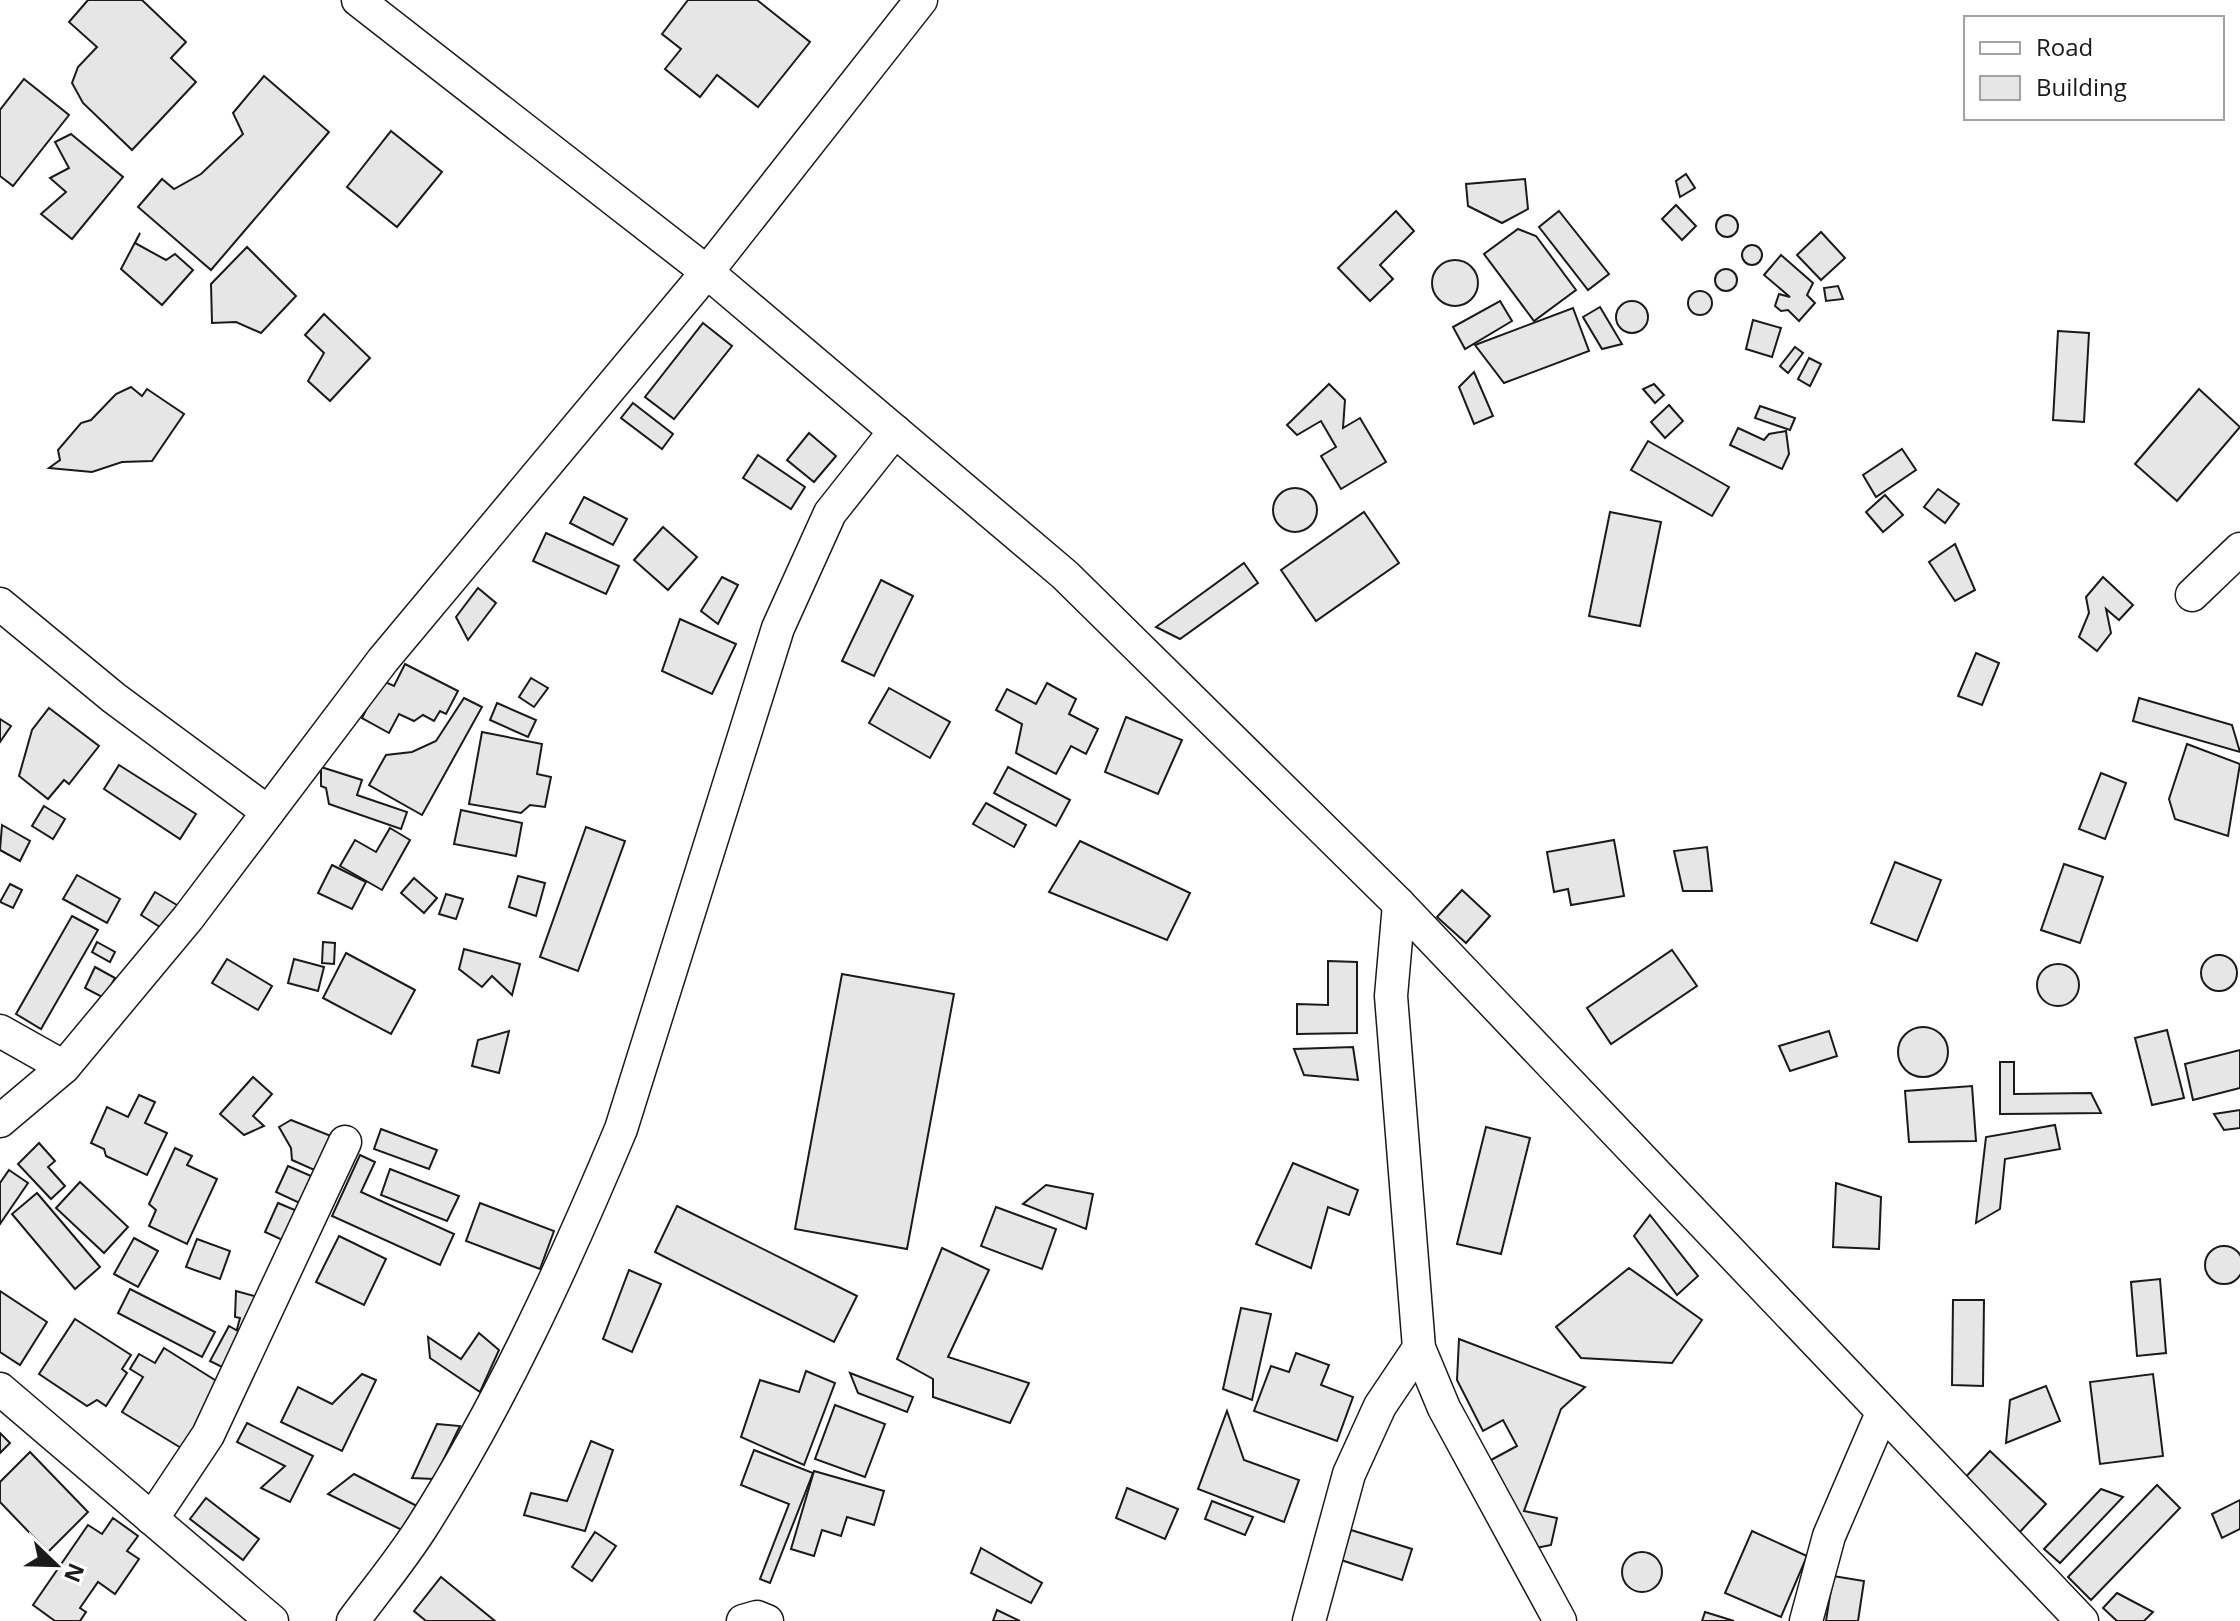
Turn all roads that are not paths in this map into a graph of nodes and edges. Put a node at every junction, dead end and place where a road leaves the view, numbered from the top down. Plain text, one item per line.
1 (358, 0) edge
2 (921, 0) edge
3 (707, 272) junction
4 (895, 431) junction
5 (2240, 549) edge
6 (2192, 595) dead end
7 (0, 604) edge
8 (268, 812) junction
9 (1399, 904) junction
10 (0, 1031) edge
11 (64, 1067) junction
12 (0, 1121) edge
13 (345, 1142) dead end
14 (1419, 1348) junction
15 (0, 1389) edge
16 (1882, 1413) junction
17 (152, 1519) junction
18 (272, 1621) edge
19 (353, 1621) edge
20 (743, 1621) edge
21 (767, 1621) edge
22 (1309, 1621) edge
23 (1560, 1621) edge
24 (1806, 1621) edge
25 (2082, 1621) edge

1 - 3 street
2 - 3 street
3 - 4 street
3 - 8 street
4 - 9 street
4 - 19 street
5 - 6 street
7 - 8 street
8 - 11 street
9 - 14 street
9 - 16 street
10 - 11 street
11 - 12 street
13 - 17 street
14 - 22 street
14 - 23 street
15 - 17 street
16 - 24 street
16 - 25 street
17 - 18 street
20 - 21 street

